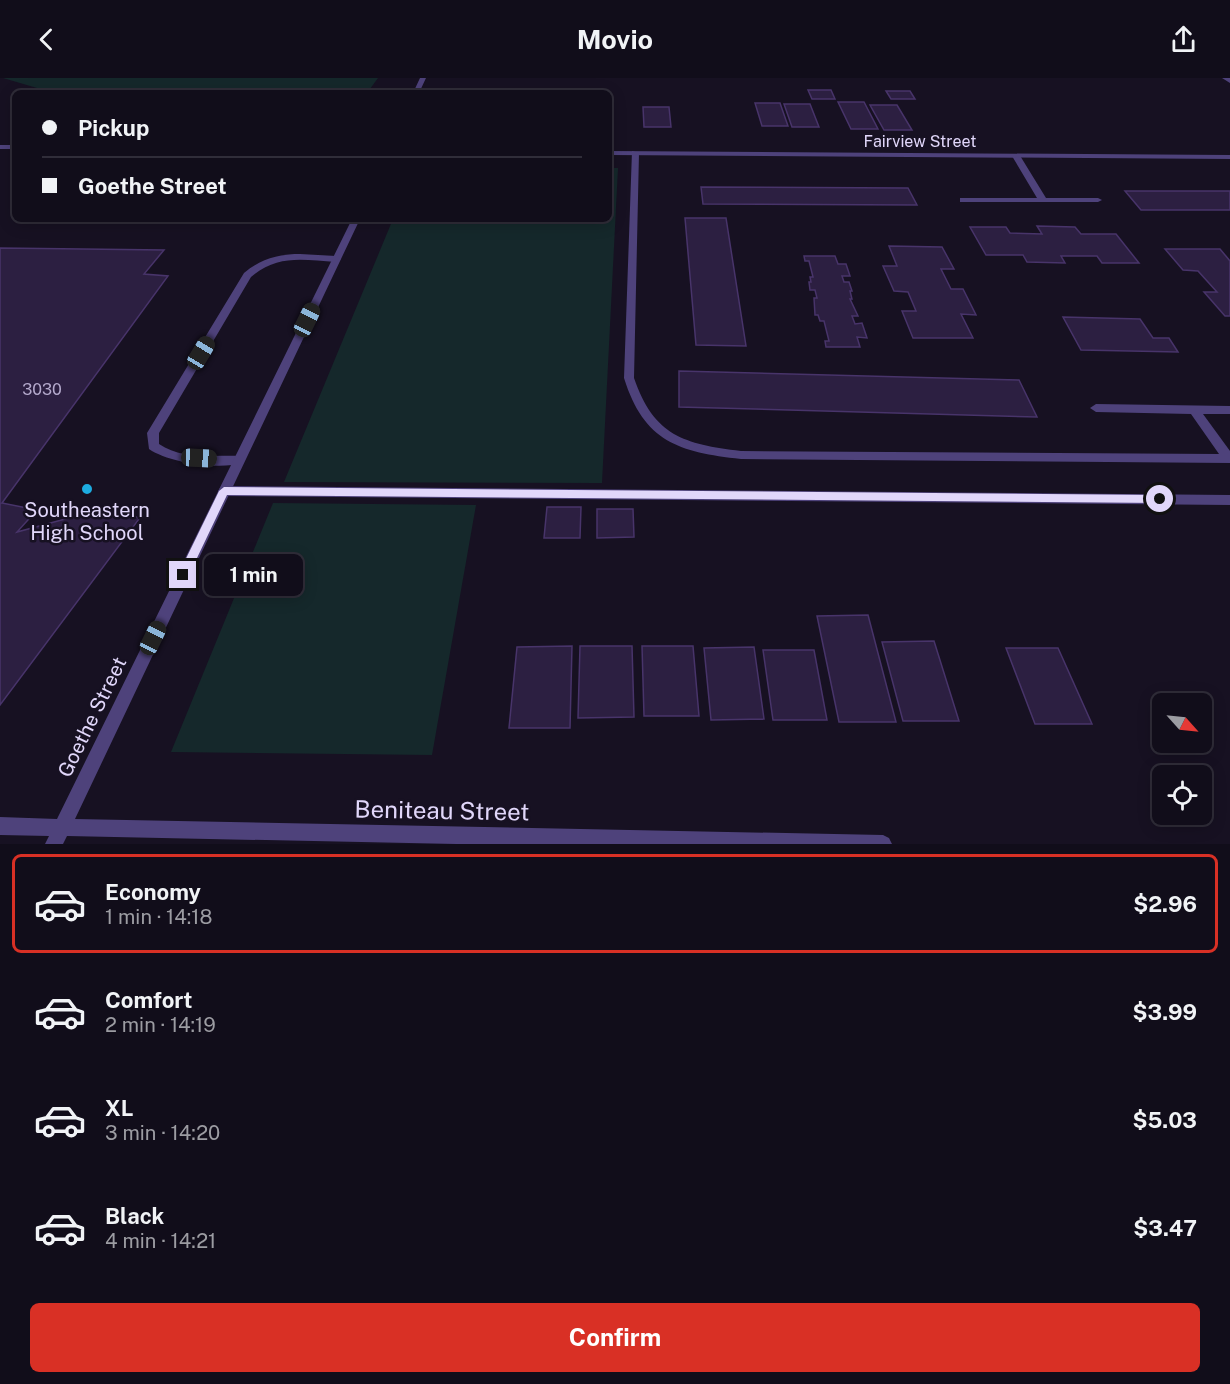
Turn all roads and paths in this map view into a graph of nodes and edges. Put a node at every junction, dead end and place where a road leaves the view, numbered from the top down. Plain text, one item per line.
1 (1225, 78) edge
2 (1230, 81) edge
3 (612, 153) edge
4 (635, 153) junction
5 (1016, 156) junction
6 (1230, 157) edge
7 (963, 200) dead end
8 (1043, 200) junction
9 (1098, 201) dead end
10 (354, 222) edge
11 (336, 259) junction
12 (1096, 408) dead end
13 (1194, 410) junction
14 (1230, 410) edge
15 (1230, 459) edge
16 (239, 460) junction
17 (224, 491) junction
18 (1230, 500) edge
19 (0, 826) edge
20 (62, 827) junction
21 (54, 844) edge
22 (883, 844) edge

1 - 2 street
3 - 4 street, Fairview Street
4 - 5 street, Fairview Street
4 - 15 street
5 - 6 street, Fairview Street
5 - 8 street
7 - 8 street
8 - 9 street
10 - 11 street, Goethe Street
11 - 16 street, Goethe Street
11 - 16 street
12 - 13 street
13 - 14 street
13 - 15 street
16 - 17 street, Goethe Street
17 - 18 street
17 - 20 street, Goethe Street
19 - 20 street, Beniteau Street
20 - 21 street, Goethe Street
20 - 22 street, Beniteau Street

